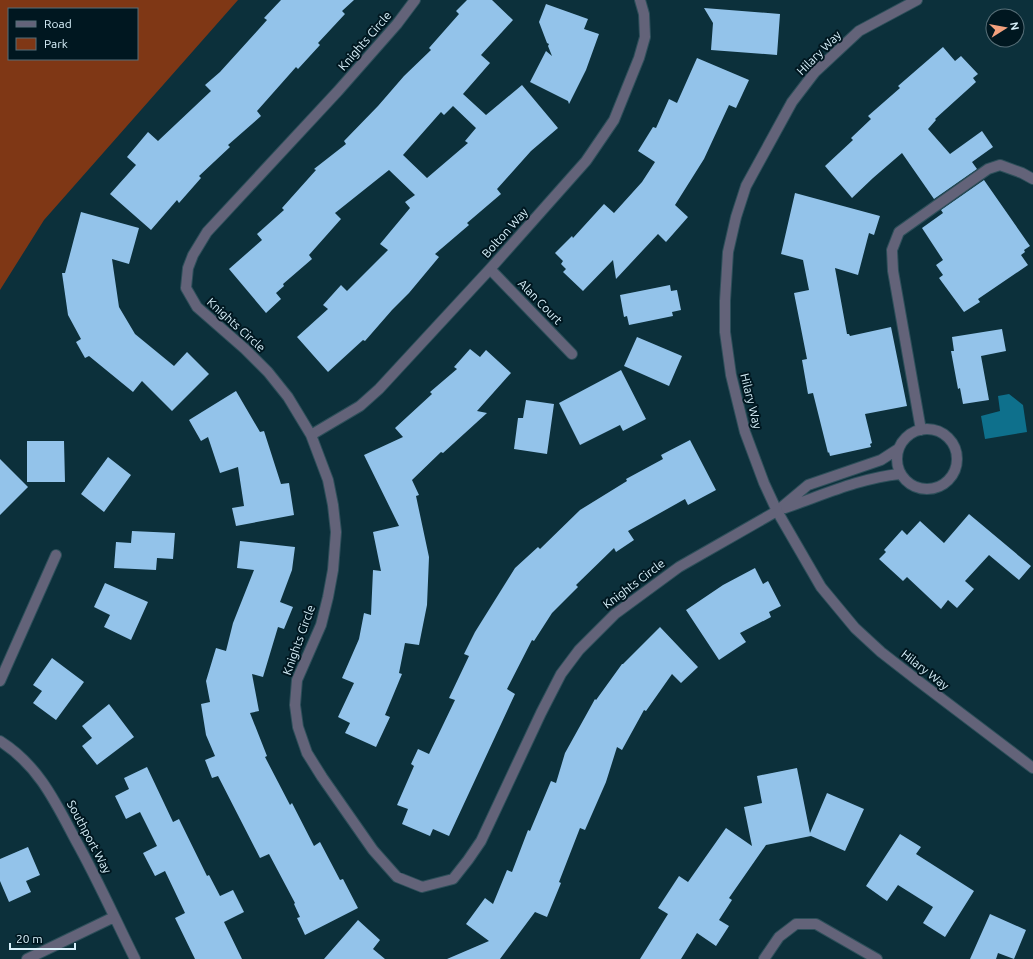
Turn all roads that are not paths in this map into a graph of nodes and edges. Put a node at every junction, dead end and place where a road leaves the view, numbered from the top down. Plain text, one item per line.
1 (415, 0) edge
2 (640, 0) edge
3 (917, 0) edge
4 (1033, 179) edge
5 (490, 269) junction
6 (572, 354) dead end
7 (921, 430) junction
8 (311, 435) junction
9 (898, 449) junction
10 (900, 474) junction
11 (777, 510) junction
12 (56, 555) dead end
13 (0, 680) edge
14 (0, 741) edge
15 (1033, 768) edge
16 (114, 917) junction
17 (27, 959) edge
18 (135, 959) edge
19 (764, 959) edge
20 (877, 959) edge

1 - 8 street, Knights Circle
2 - 5 street, Bolton Way
3 - 11 street, Hilary Way
4 - 7 street
5 - 6 street, Alan Court
5 - 8 street, Bolton Way
7 - 9 street
7 - 10 street
8 - 11 street, Knights Circle
9 - 10 street
9 - 11 street
10 - 11 street
11 - 15 street, Hilary Way
12 - 13 street
14 - 16 street, Southport Way
16 - 17 street
16 - 18 street, Southport Way
19 - 20 street

